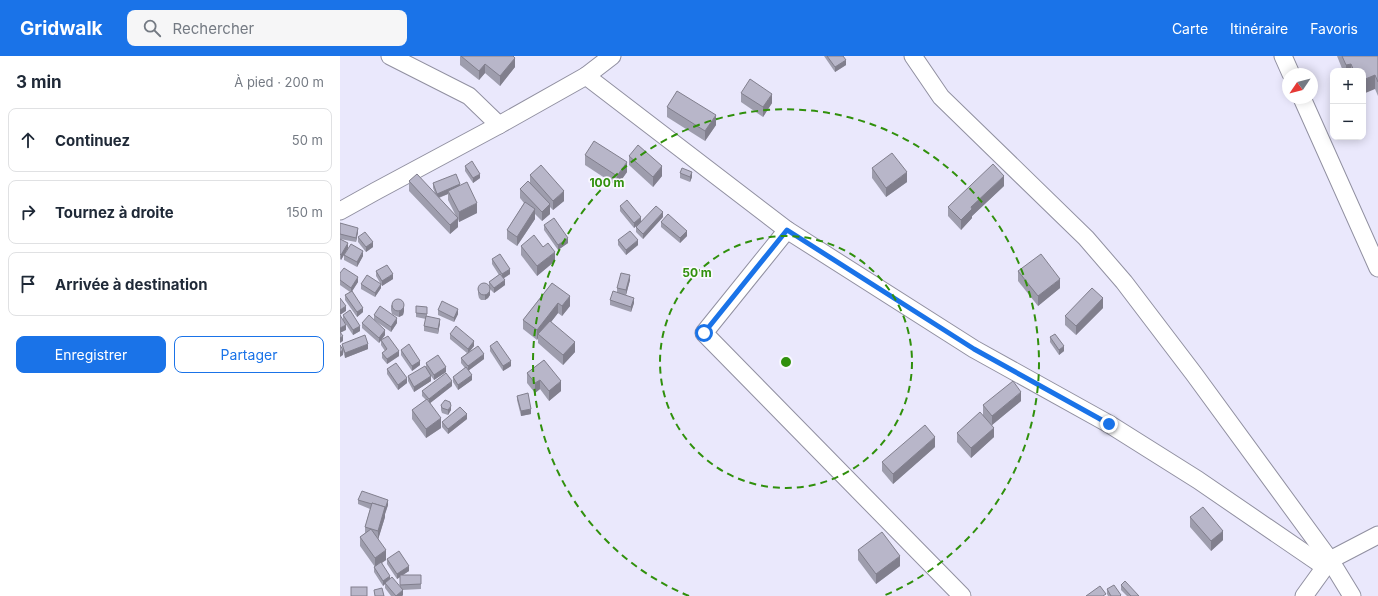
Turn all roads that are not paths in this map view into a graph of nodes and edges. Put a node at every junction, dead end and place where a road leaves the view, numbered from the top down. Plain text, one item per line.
1 (390, 56) edge
2 (612, 56) edge
3 (912, 56) edge
4 (1283, 56) edge
5 (1288, 68) edge
6 (586, 76) junction
7 (1305, 104) edge
8 (499, 126) junction
9 (340, 211) edge
10 (787, 230) junction
11 (1378, 268) edge
12 (1378, 535) edge
13 (1327, 564) junction
14 (962, 596) edge
15 (1304, 596) edge
16 (1352, 596) edge

1 - 8 street
2 - 6 street
3 - 13 street
4 - 5 street
6 - 8 street
6 - 10 street
7 - 11 street
8 - 9 street
10 - 13 street
10 - 14 street
12 - 13 street
13 - 15 street
13 - 16 street

